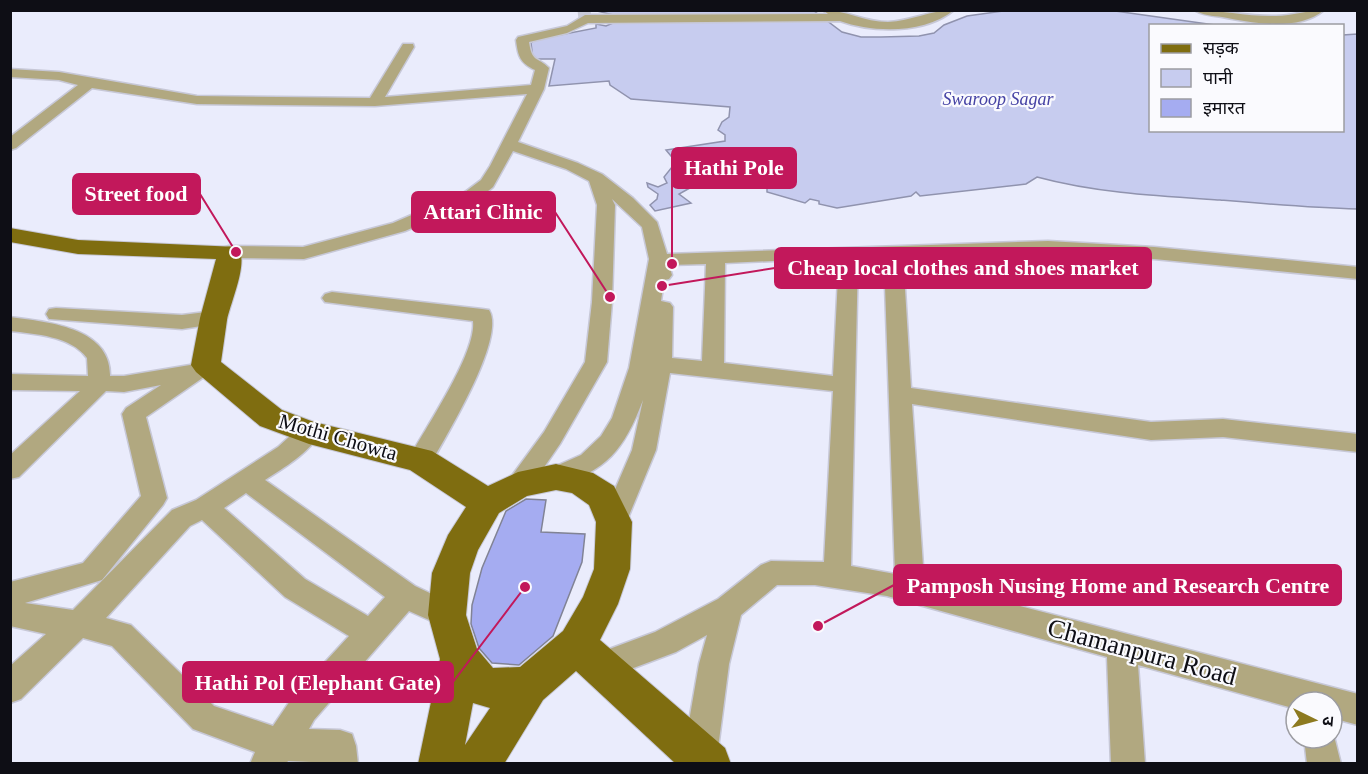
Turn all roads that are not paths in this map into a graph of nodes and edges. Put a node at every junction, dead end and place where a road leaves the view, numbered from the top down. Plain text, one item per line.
1 (948, 10) edge
2 (1200, 10) edge
3 (1318, 10) edge
4 (834, 14) edge
5 (408, 47) dead end
6 (10, 73) edge
7 (89, 83) junction
8 (537, 89) junction
9 (375, 102) junction
10 (510, 145) junction
11 (10, 146) edge
12 (596, 178) junction
13 (10, 235) edge
14 (893, 251) junction
15 (229, 252) junction
16 (849, 252) junction
17 (716, 258) junction
18 (658, 260) junction
19 (1358, 273) edge
20 (332, 298) dead end
21 (56, 314) dead end
22 (214, 318) junction
23 (10, 324) edge
24 (206, 365) junction
25 (661, 365) junction
26 (713, 369) junction
27 (10, 382) edge
28 (99, 385) junction
29 (844, 385) junction
30 (900, 394) junction
31 (309, 432) junction
32 (1358, 443) edge
33 (420, 460) junction
34 (10, 470) edge
35 (556, 477) junction
36 (247, 480) junction
37 (502, 494) junction
38 (205, 507) junction
39 (614, 522) junction
40 (837, 576) junction
41 (910, 590) junction
42 (10, 595) edge
43 (405, 595) junction
44 (728, 608) junction
45 (10, 613) edge
46 (447, 615) junction
47 (79, 624) junction
48 (371, 633) junction
49 (1122, 647) junction
50 (460, 659) junction
51 (600, 666) junction
52 (528, 686) junction
53 (10, 688) edge
54 (1284, 691) edge
55 (272, 754) edge
56 (704, 760) edge
57 (340, 764) edge
58 (440, 764) edge
59 (479, 764) edge
60 (1128, 764) edge

1 - 4 street
2 - 3 street
4 - 8 street
5 - 9 street
6 - 7 street
7 - 9 street
7 - 11 street
8 - 9 street
8 - 10 street
10 - 12 street
10 - 15 street
12 - 18 street
12 - 37 street
13 - 15 main road
14 - 16 street
14 - 19 street
14 - 30 street
15 - 22 main road
16 - 17 street
16 - 29 street
17 - 18 street
17 - 26 street
18 - 25 street
18 - 35 street
20 - 33 street
21 - 22 street
22 - 24 main road
23 - 28 street
24 - 28 street
24 - 31 main road, Mothi Chowta
24 - 42 street
25 - 26 street
25 - 39 street
26 - 29 street
27 - 28 street
28 - 34 street
29 - 40 street
30 - 32 street
30 - 41 street
31 - 33 main road, Mothi Chowta
31 - 36 street
33 - 37 main road, Mothi Chowta
35 - 37 main road
35 - 39 main road
36 - 38 street
36 - 43 street
37 - 46 main road
38 - 47 street
38 - 48 street
39 - 51 main road
40 - 41 street, Chamanpura Road
40 - 44 street, Chamanpura Road
41 - 49 street, Chamanpura Road
43 - 46 street
43 - 48 street
44 - 51 street, Chamanpura Road
44 - 56 street
45 - 47 street
46 - 50 main road
47 - 53 street
47 - 55 street
48 - 55 street
49 - 54 street, Chamanpura Road
49 - 60 street
50 - 52 main road
50 - 58 main road
51 - 52 main road
51 - 56 main road
52 - 59 main road
55 - 57 street

